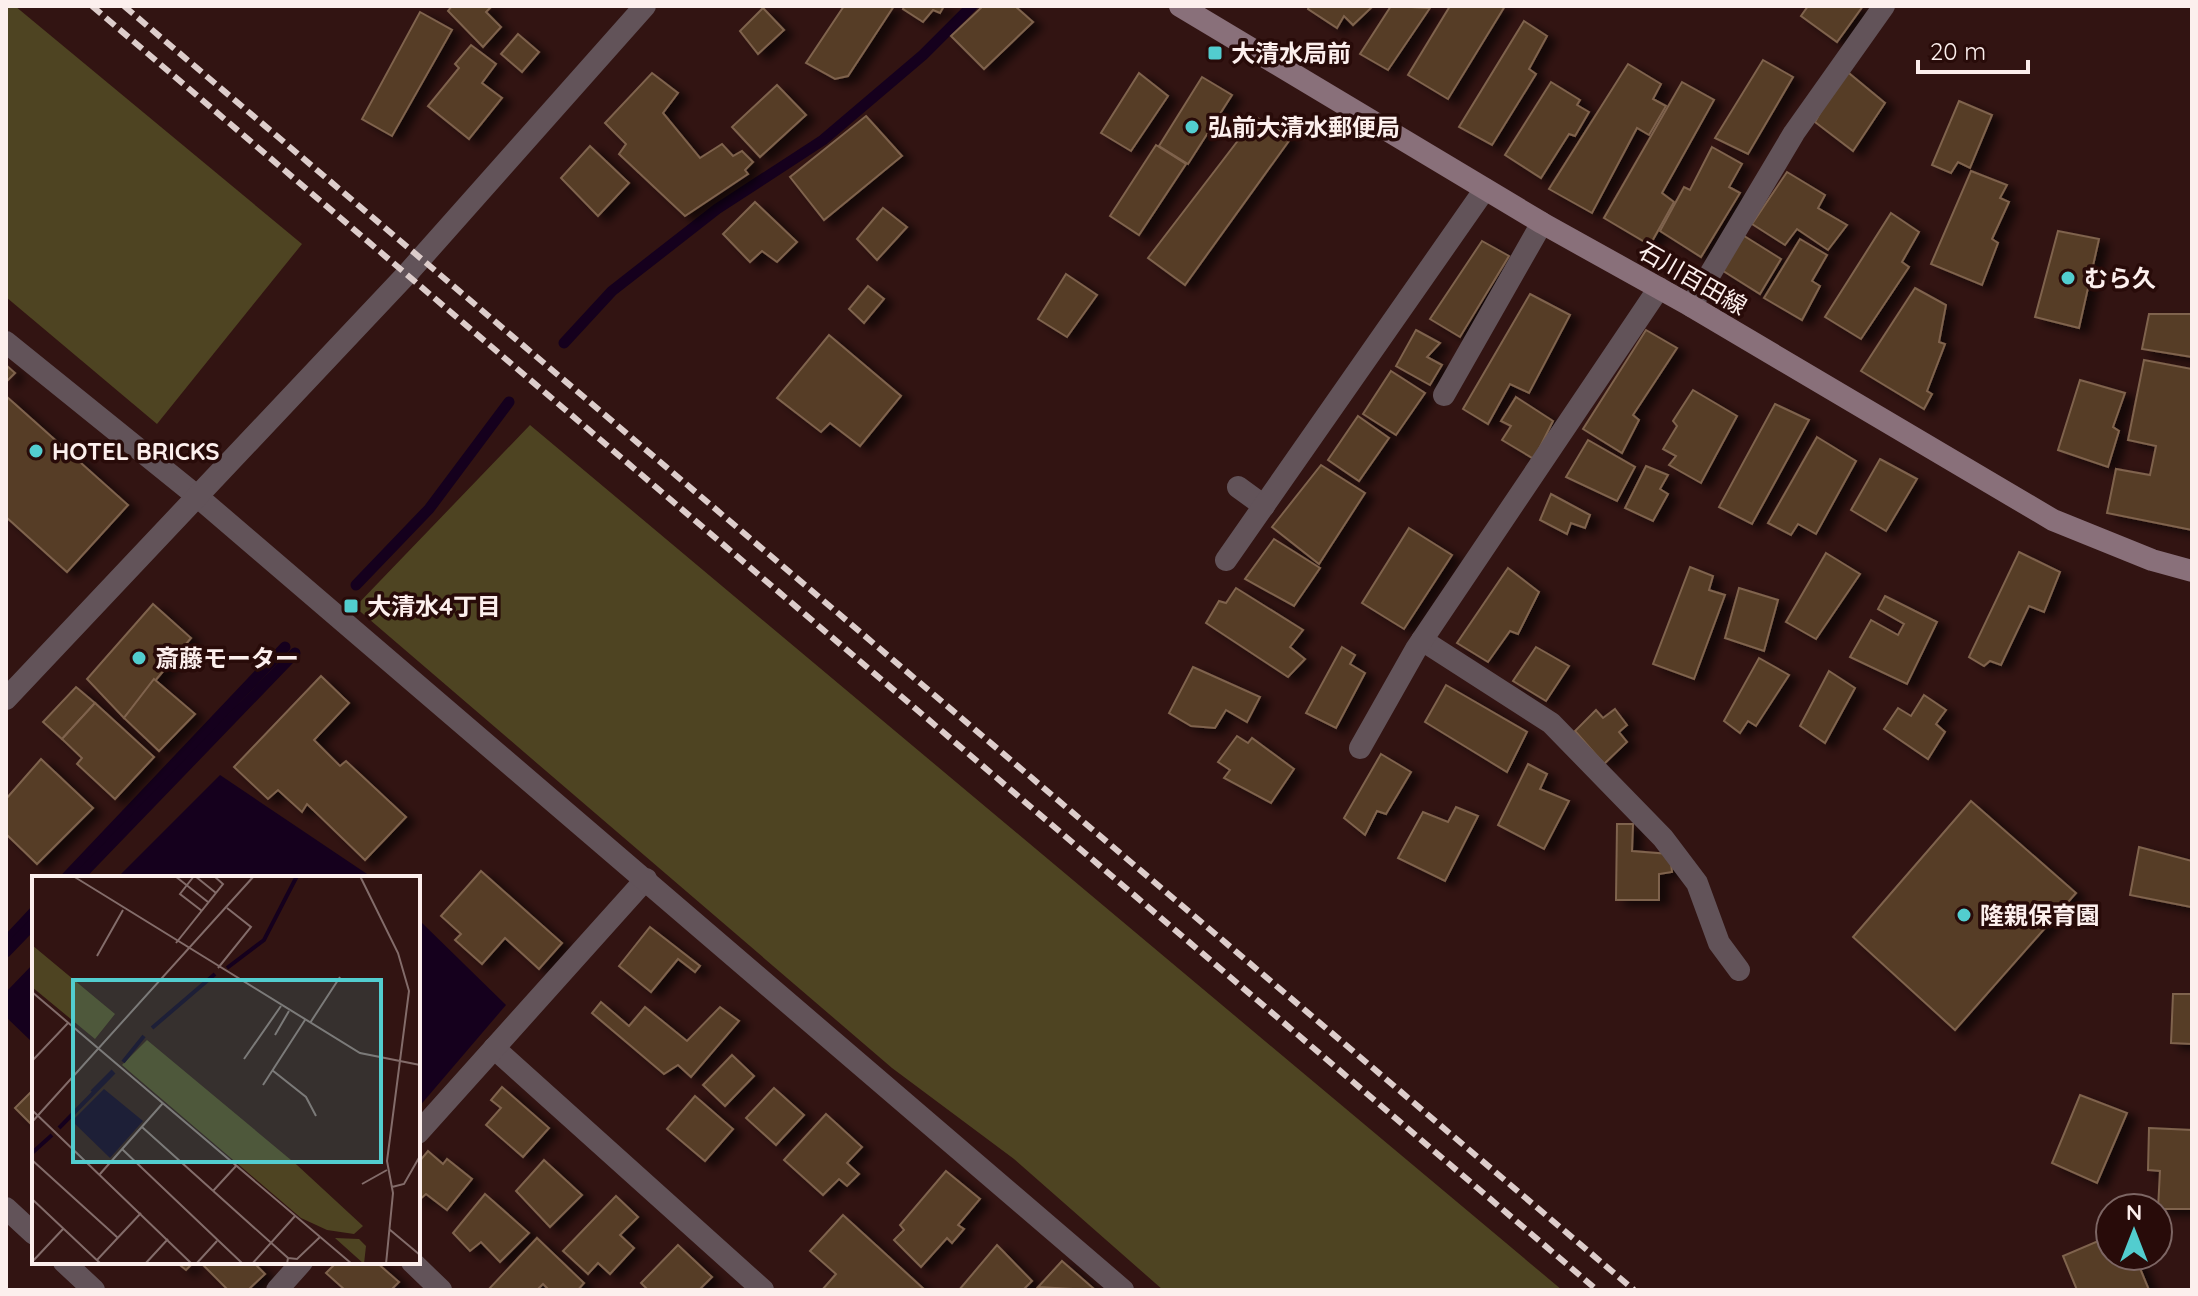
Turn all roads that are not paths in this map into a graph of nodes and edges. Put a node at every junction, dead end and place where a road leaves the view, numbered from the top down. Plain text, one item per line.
1 (645, 6) edge
2 (1180, 6) edge
3 (1884, 6) edge
4 (1485, 189) junction
5 (1542, 223) junction
6 (1659, 288) junction
7 (1691, 306) junction
8 (6, 342) edge
9 (1444, 395) dead end
10 (1238, 487) dead end
11 (198, 497) junction
12 (1264, 506) junction
13 (1226, 560) dead end
14 (2192, 571) edge
15 (1422, 640) junction
16 (6, 699) edge
17 (1360, 748) dead end
18 (646, 879) junction
19 (1739, 970) dead end
20 (494, 1048) junction
21 (420, 1131) edge
22 (6, 1208) edge
23 (32, 1232) edge
24 (66, 1264) edge
25 (300, 1264) edge
26 (414, 1264) edge
27 (94, 1290) edge
28 (277, 1290) edge
29 (441, 1290) edge
30 (763, 1290) edge
31 (1123, 1290) edge

1 - 11 street
2 - 4 main road, 石川百田線
3 - 7 street
4 - 5 main road, 石川百田線
4 - 12 street
5 - 6 main road, 石川百田線
5 - 9 street
6 - 7 main road, 石川百田線
6 - 15 street
7 - 14 main road, 石川百田線
8 - 11 street
10 - 12 street
11 - 16 street
11 - 18 street
12 - 13 street
15 - 17 street
15 - 19 street
18 - 20 street
18 - 31 street
20 - 21 street
20 - 30 street
22 - 23 street
24 - 27 street
25 - 28 street
26 - 29 street

